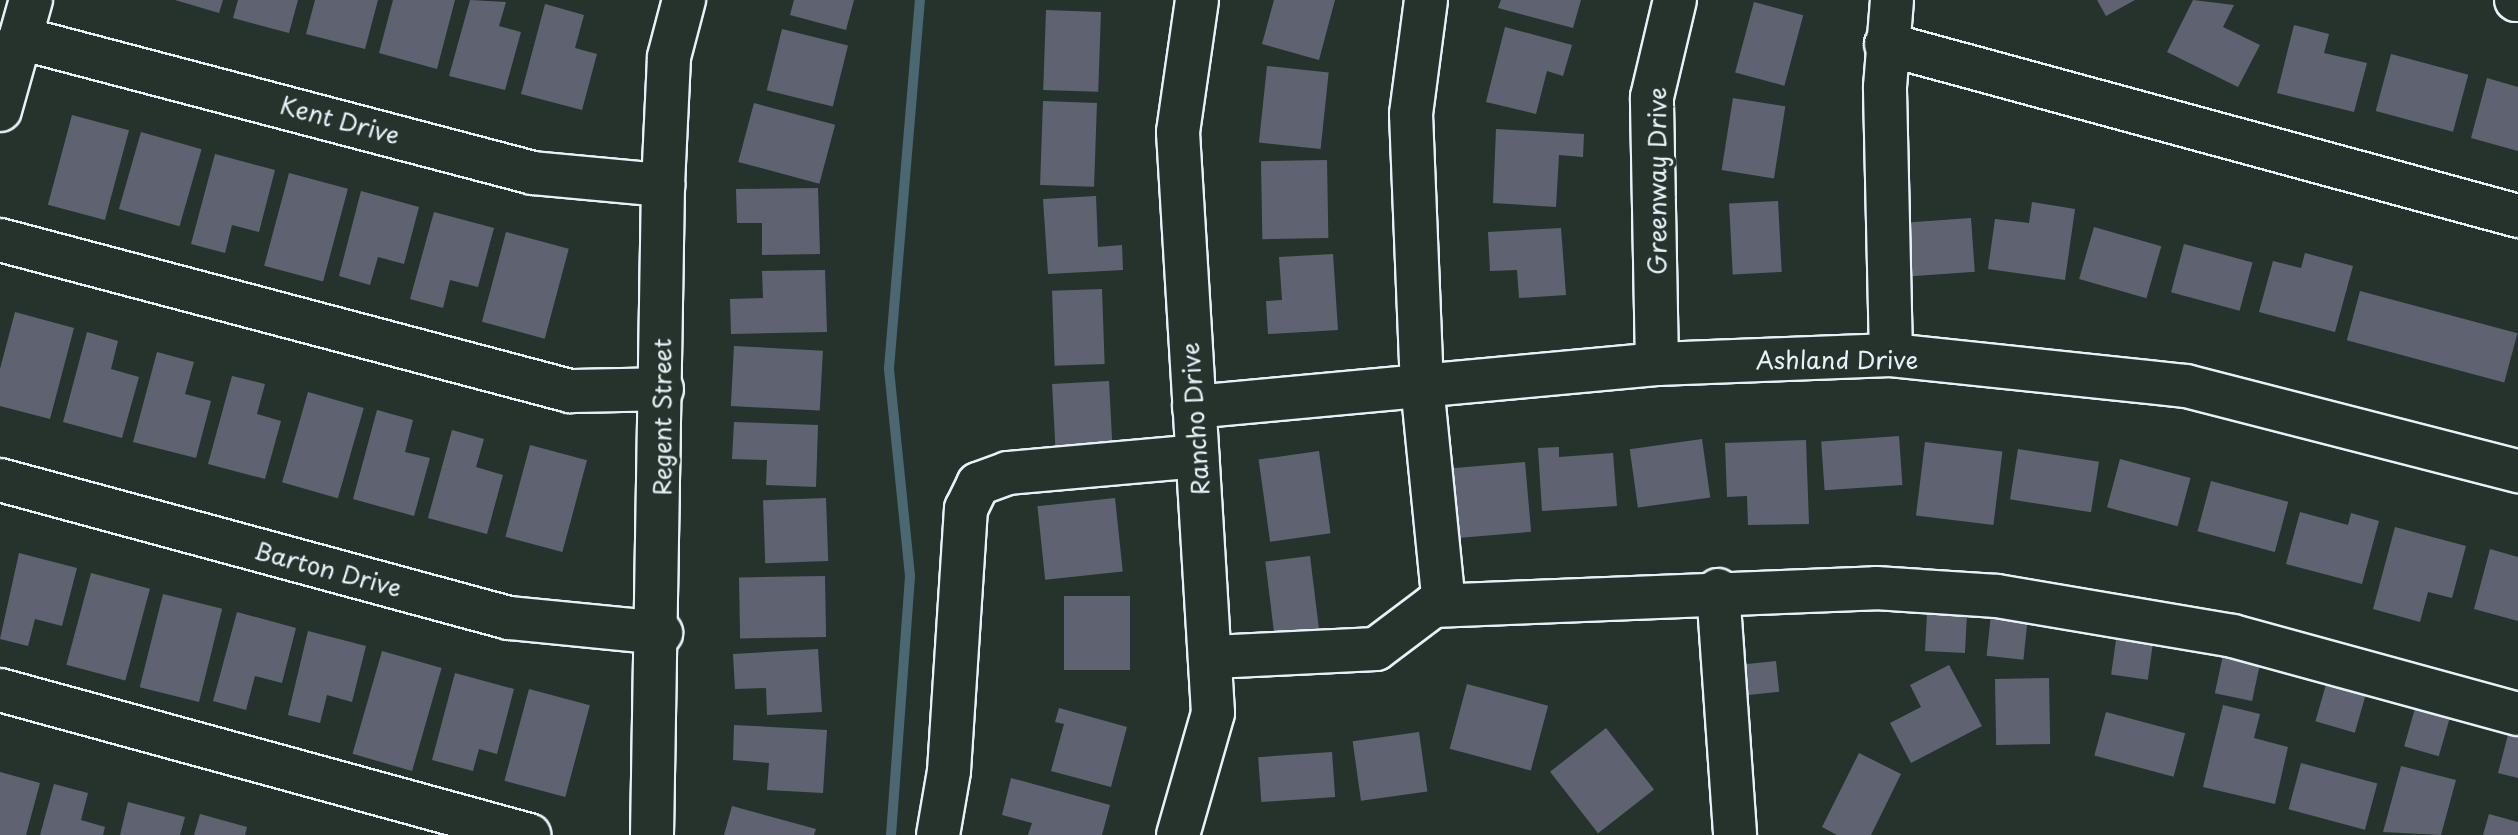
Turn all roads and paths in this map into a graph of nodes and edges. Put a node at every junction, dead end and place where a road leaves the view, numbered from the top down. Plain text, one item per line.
1 (684, 0) edge
2 (1197, 0) edge
3 (1426, 0) edge
4 (1675, 0) edge
5 (1892, 0) edge
6 (26, 19) edge
7 (1886, 44) junction
8 (0, 110) edge
9 (663, 185) junction
10 (2518, 216) edge
11 (0, 240) edge
12 (1891, 355) junction
13 (1657, 364) junction
14 (1422, 385) junction
15 (662, 389) junction
16 (1194, 407) junction
17 (1197, 456) junction
18 (2518, 471) edge
19 (0, 480) edge
20 (1718, 590) junction
21 (1444, 605) junction
22 (661, 633) junction
23 (1213, 657) junction
24 (0, 690) edge
25 (2518, 714) edge
26 (529, 835) edge
27 (652, 835) edge
28 (938, 835) edge
29 (1178, 835) edge
30 (1735, 835) edge

1 - 9 street, Regent Street
2 - 16 street, Rancho Drive
3 - 14 street
4 - 13 street, Greenway Drive
5 - 7 street
6 - 8 street
6 - 9 street, Kent Drive
7 - 10 street
7 - 12 street
9 - 15 street, Regent Street
11 - 15 street
12 - 13 street, Ashland Drive
12 - 18 street, Ashland Drive
13 - 14 street, Ashland Drive
14 - 16 street, Ashland Drive
14 - 21 street
15 - 22 street, Regent Street
16 - 17 street, Rancho Drive
17 - 23 street, Rancho Drive
17 - 28 street
19 - 22 street, Barton Drive
20 - 21 street
20 - 25 street
20 - 30 street
21 - 23 street
22 - 27 street, Regent Street
23 - 29 street, Rancho Drive
24 - 26 street

